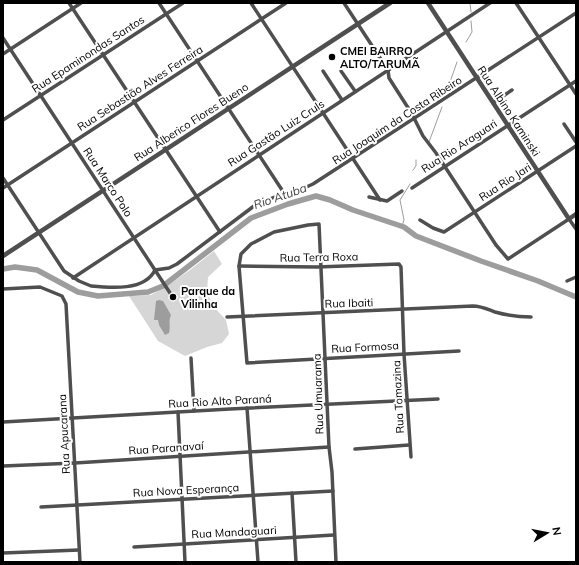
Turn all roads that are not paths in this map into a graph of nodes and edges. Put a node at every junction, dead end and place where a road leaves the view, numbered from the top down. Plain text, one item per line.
1 (69, 3) edge
2 (81, 3) edge
3 (159, 3) edge
4 (183, 3) edge
5 (251, 3) edge
6 (286, 3) edge
7 (344, 3) edge
8 (390, 3) edge
9 (428, 3) edge
10 (490, 3) edge
11 (516, 3) edge
12 (73, 8) junction
13 (576, 13) edge
14 (166, 14) junction
15 (261, 19) junction
16 (358, 24) junction
17 (446, 31) junction
18 (3, 38) edge
19 (539, 38) junction
20 (10, 49) junction
21 (3, 54) edge
22 (104, 55) junction
23 (197, 61) junction
24 (293, 67) junction
25 (388, 70) junction
26 (323, 71) dead end
27 (341, 71) dead end
28 (477, 78) junction
29 (576, 81) edge
30 (570, 85) junction
31 (512, 90) dead end
32 (354, 91) junction
33 (576, 94) edge
34 (41, 96) junction
35 (342, 100) junction
36 (135, 102) junction
37 (493, 103) junction
38 (228, 109) junction
39 (323, 112) junction
40 (414, 119) junction
41 (3, 120) edge
42 (564, 124) dead end
43 (508, 125) junction
44 (576, 142) edge
45 (72, 143) junction
46 (576, 146) edge
47 (166, 150) junction
48 (259, 155) junction
49 (353, 159) junction
50 (445, 166) junction
51 (538, 171) junction
52 (3, 178) edge
53 (8, 185) junction
54 (3, 188) edge
55 (412, 188) dead end
56 (103, 191) junction
57 (402, 191) dead end
58 (284, 193) junction
59 (196, 196) junction
60 (369, 198) dead end
61 (380, 200) junction
62 (475, 212) junction
63 (576, 214) edge
64 (569, 219) junction
65 (420, 220) dead end
66 (576, 228) edge
67 (220, 232) junction
68 (39, 233) junction
69 (134, 237) junction
70 (3, 256) edge
71 (399, 264) joint
72 (239, 266) junction
73 (321, 267) junction
74 (155, 270) junction
75 (576, 277) edge
76 (73, 278) junction
77 (567, 281) dead end
78 (3, 288) edge
79 (172, 296) dead end
80 (402, 310) junction
81 (323, 313) junction
82 (243, 316) junction
83 (227, 317) dead end
84 (531, 317) dead end
85 (459, 351) dead end
86 (404, 354) junction
87 (191, 358) dead end
88 (326, 358) junction
89 (438, 399) dead end
90 (407, 400) junction
91 (328, 404) junction
92 (247, 408) junction
93 (178, 412) junction
94 (194, 412) junction
95 (73, 418) junction
96 (3, 422) edge
97 (410, 445) junction
98 (329, 447) junction
99 (355, 449) dead end
100 (250, 451) junction
101 (181, 457) junction
102 (411, 457) dead end
103 (75, 463) junction
104 (3, 466) edge
105 (333, 491) junction
106 (292, 493) junction
107 (254, 496) junction
108 (182, 500) junction
109 (77, 505) junction
110 (41, 507) dead end
111 (334, 535) junction
112 (295, 537) junction
113 (257, 540) junction
114 (184, 544) junction
115 (134, 547) dead end
116 (79, 550) junction
117 (3, 554) edge
118 (80, 562) edge
119 (185, 562) edge
120 (258, 562) edge
121 (296, 562) edge
122 (336, 562) edge

1 - 12 street
2 - 12 street
3 - 14 street
4 - 14 street, Rua Epaminondas Santos
5 - 15 street
6 - 15 street, Rua Sebastião Alves Ferreira
7 - 16 street
8 - 16 street, Rua Alberico Flores Bueno
9 - 17 street, Rua Albino Kaminski
10 - 17 street, Rua Gastão Luiz Cruls
11 - 19 street
12 - 20 street
12 - 22 street
13 - 19 street, Rua Joaquim da Costa Ribeiro
14 - 22 street, Rua Epaminondas Santos
14 - 23 street
15 - 23 street, Rua Sebastião Alves Ferreira
15 - 24 street
16 - 24 street, Rua Alberico Flores Bueno
16 - 25 street
17 - 25 street, Rua Gastão Luiz Cruls
17 - 28 street, Rua Albino Kaminski
18 - 20 street, Rua Marco Polo
19 - 28 street, Rua Joaquim da Costa Ribeiro
19 - 30 street
20 - 21 street
20 - 34 street, Rua Marco Polo
22 - 34 street, Rua Epaminondas Santos
22 - 36 street
23 - 36 street, Rua Sebastião Alves Ferreira
23 - 38 street
24 - 38 street, Rua Alberico Flores Bueno
24 - 39 street
25 - 32 street, Rua Gastão Luiz Cruls
25 - 40 street
26 - 35 street
27 - 32 street
28 - 37 street, Rua Albino Kaminski
28 - 40 street, Rua Joaquim da Costa Ribeiro
29 - 30 street, Rua Rio Araguari
30 - 33 street
30 - 43 street, Rua Rio Araguari
31 - 37 street
32 - 35 street, Rua Gastão Luiz Cruls
34 - 41 street, Rua Epaminondas Santos
34 - 45 street, Rua Marco Polo
35 - 39 street, Rua Gastão Luiz Cruls
36 - 45 street, Rua Sebastião Alves Ferreira
36 - 47 street
37 - 43 street, Rua Albino Kaminski
38 - 47 street, Rua Alberico Flores Bueno
38 - 48 street
39 - 48 street, Rua Gastão Luiz Cruls
39 - 49 street
40 - 49 street, Rua Joaquim da Costa Ribeiro
40 - 50 street
42 - 44 street
43 - 50 street, Rua Rio Araguari
43 - 51 street, Rua Albino Kaminski
45 - 53 street, Rua Sebastião Alves Ferreira
45 - 56 street, Rua Marco Polo
46 - 51 street, Rua Rio Jari
47 - 56 street, Rua Alberico Flores Bueno
47 - 59 street
48 - 58 street
48 - 59 street, Rua Gastão Luiz Cruls
49 - 58 street, Rua Joaquim da Costa Ribeiro
49 - 61 street
50 - 55 street, Rua Rio Araguari
50 - 62 street
51 - 62 street, Rua Rio Jari
51 - 64 street, Rua Albino Kaminski
52 - 53 street
53 - 54 street, Rua Sebastião Alves Ferreira
53 - 68 street
56 - 68 street, Rua Alberico Flores Bueno
56 - 69 street, Rua Marco Polo
57 - 61 street
58 - 67 street, Rua Joaquim da Costa Ribeiro
59 - 67 street
59 - 69 street, Rua Gastão Luiz Cruls
60 - 61 street
62 - 64 street
62 - 65 street, Rua Rio Jari
63 - 64 street
64 - 66 street, Rua Albino Kaminski
67 - 74 street, Rua Joaquim da Costa Ribeiro
68 - 70 street, Rua Alberico Flores Bueno
68 - 76 street
69 - 74 street, Rua Marco Polo
69 - 76 street, Rua Gastão Luiz Cruls
71 - 73 street, Rua Terra Roxa
71 - 80 street, Rua Tomazina
72 - 73 street, Rua Terra Roxa
72 - 73 street, Rua Umuarama
72 - 82 street
73 - 81 street, Rua Umuarama
74 - 76 street
74 - 79 street, Rua Marco Polo
75 - 77 street
78 - 95 street, Rua Apucarana
80 - 81 street, Rua Ibaiti
80 - 84 street, Rua Ibaiti
80 - 86 street, Rua Tomazina
81 - 82 street, Rua Ibaiti
81 - 88 street, Rua Umuarama
82 - 83 street, Rua Ibaiti
82 - 88 street, Rua Formosa
85 - 86 street, Rua Formosa
86 - 88 street, Rua Formosa
86 - 90 street, Rua Tomazina
87 - 94 street
88 - 91 street, Rua Umuarama
89 - 90 street, Rua Rio Alto Paraná
90 - 91 street, Rua Rio Alto Paraná
90 - 97 street, Rua Tomazina
91 - 92 street, Rua Rio Alto Paraná
91 - 98 street, Rua Umuarama
92 - 94 street, Rua Rio Alto Paraná
92 - 100 street
93 - 94 street, Rua Rio Alto Paraná
93 - 95 street, Rua Rio Alto Paraná
93 - 101 street
95 - 96 street, Rua Rio Alto Paraná
95 - 103 street, Rua Apucarana
97 - 99 street
97 - 102 street, Rua Tomazina
98 - 100 street, Rua Paranavaí
98 - 105 street, Rua Umuarama
100 - 101 street, Rua Paranavaí
100 - 107 street
101 - 103 street, Rua Paranavaí
101 - 108 street
103 - 104 street, Rua Paranavaí
103 - 109 street, Rua Apucarana
105 - 106 street, Rua Nova Esperança
105 - 111 street, Rua Umuarama
106 - 107 street, Rua Nova Esperança
106 - 112 street
107 - 108 street, Rua Nova Esperança
107 - 113 street
108 - 109 street, Rua Nova Esperança
108 - 114 street
109 - 110 street, Rua Nova Esperança
109 - 116 street, Rua Apucarana
111 - 112 street, Rua Mandaguari
111 - 122 street, Rua Umuarama
112 - 113 street, Rua Mandaguari
112 - 121 street
113 - 114 street, Rua Mandaguari
113 - 120 street
114 - 115 street, Rua Mandaguari
114 - 119 street
116 - 117 street
116 - 118 street, Rua Apucarana

